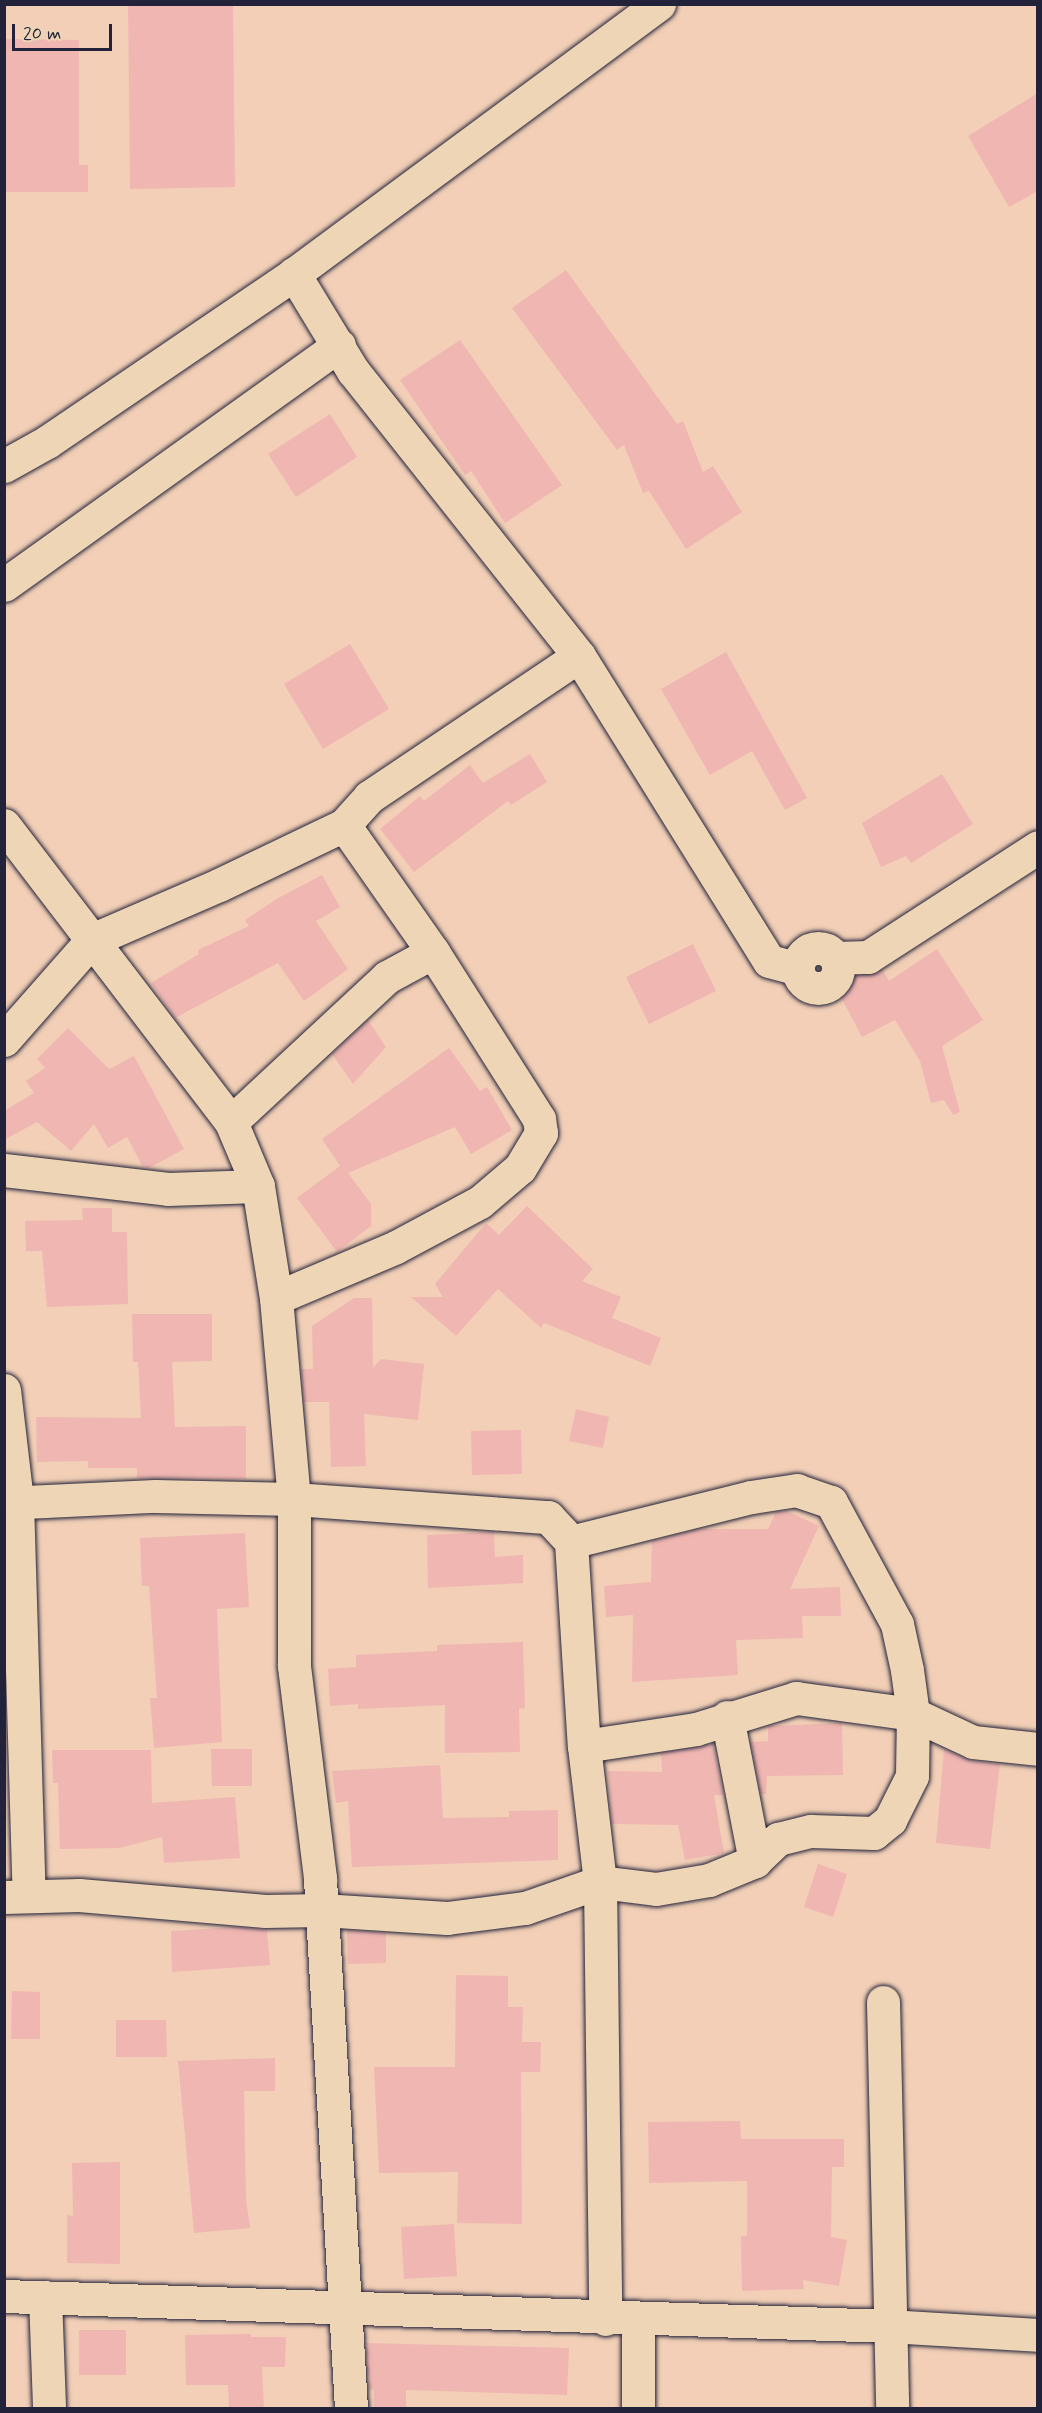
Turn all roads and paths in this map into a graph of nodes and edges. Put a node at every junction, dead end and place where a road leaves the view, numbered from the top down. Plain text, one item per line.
1 (659, 4) edge
2 (614, 17) edge
3 (294, 274) junction
4 (339, 345) junction
5 (47, 442) junction
6 (4, 448) edge
7 (4, 466) edge
8 (4, 585) edge
9 (579, 656) junction
10 (4, 825) edge
11 (344, 825) junction
12 (1038, 847) edge
13 (92, 940) junction
14 (434, 952) junction
15 (4, 1040) edge
16 (231, 1122) junction
17 (4, 1170) edge
18 (258, 1186) junction
19 (276, 1298) junction
20 (4, 1390) edge
21 (294, 1499) junction
22 (11, 1502) edge
23 (571, 1542) junction
24 (913, 1714) junction
25 (727, 1717) junction
26 (584, 1746) junction
27 (1038, 1749) edge
28 (755, 1861) junction
29 (600, 1882) junction
30 (17, 1895) edge
31 (322, 1910) junction
32 (883, 2002) dead end
33 (4, 2296) edge
34 (45, 2297) junction
35 (347, 2309) junction
36 (605, 2319) junction
37 (638, 2320) junction
38 (888, 2326) junction
39 (1038, 2335) edge
40 (49, 2409) edge
41 (351, 2409) edge
42 (638, 2409) edge
43 (892, 2409) edge

1 - 2 street
2 - 3 street
3 - 4 street
3 - 5 street
4 - 8 street
4 - 9 street
5 - 6 street
5 - 7 street
9 - 11 street
9 - 12 street
10 - 13 street
11 - 13 street
11 - 14 street
13 - 15 street
13 - 16 street
14 - 16 street
14 - 19 street
16 - 18 street
17 - 18 street
18 - 19 street
19 - 21 street
20 - 22 street
21 - 22 street
21 - 23 street
21 - 31 street
22 - 30 street
23 - 24 street
23 - 26 street
24 - 25 street
24 - 27 street
24 - 28 street
25 - 26 street
25 - 28 street
26 - 29 street
28 - 29 street
29 - 31 street
29 - 36 street
30 - 31 street
31 - 35 street
32 - 38 street
33 - 34 street
34 - 35 street
34 - 40 street
35 - 36 street
35 - 41 street
36 - 37 street
37 - 38 street
37 - 42 street
38 - 39 street
38 - 43 street

